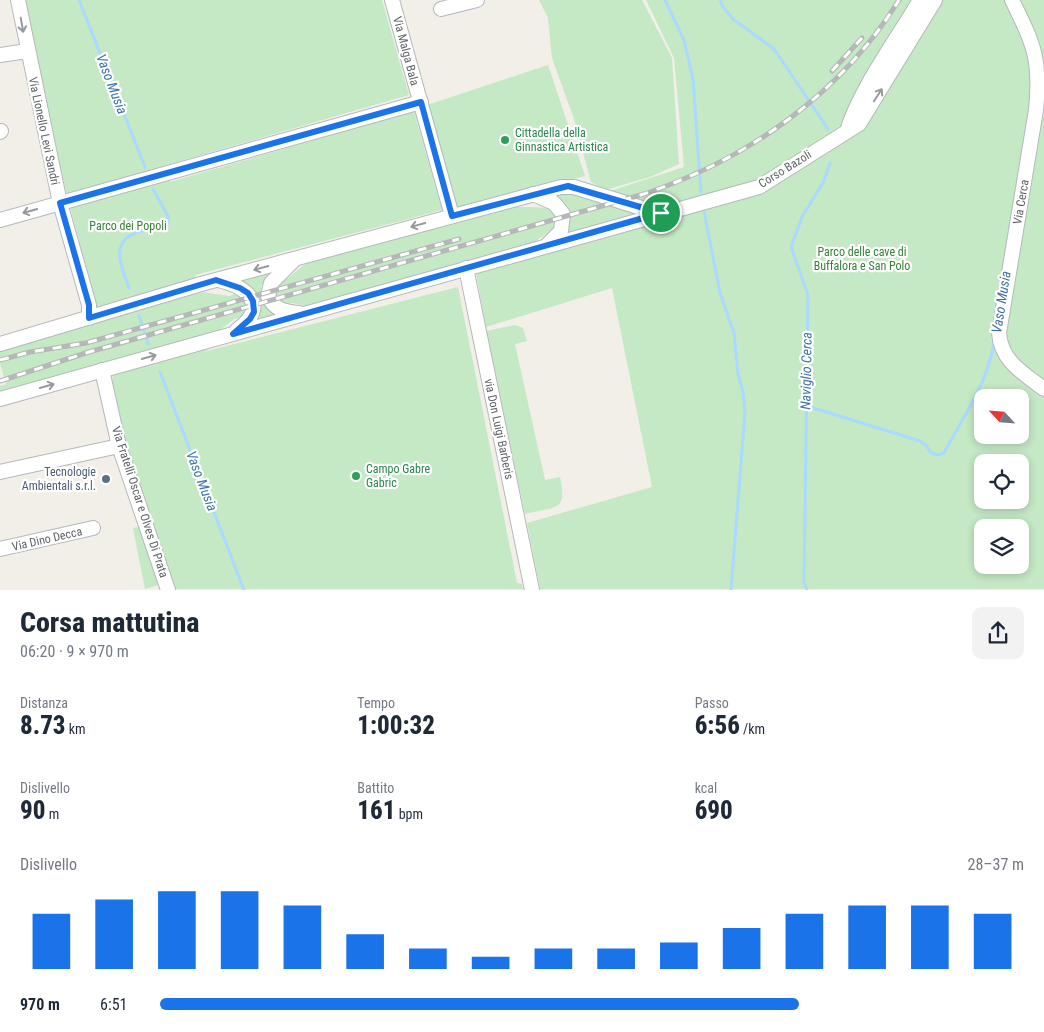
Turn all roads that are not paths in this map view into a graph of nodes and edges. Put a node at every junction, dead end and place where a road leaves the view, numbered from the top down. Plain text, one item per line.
1 (18, 0) edge
2 (392, 0) edge
3 (477, 0) edge
4 (920, 0) edge
5 (935, 0) edge
6 (1012, 0) edge
7 (441, 10) edge
8 (27, 50) junction
9 (0, 55) edge
10 (421, 102) junction
11 (843, 134) junction
12 (533, 194) junction
13 (60, 203) junction
14 (661, 213) junction
15 (452, 216) junction
16 (0, 220) edge
17 (545, 246) junction
18 (298, 258) junction
19 (466, 268) junction
20 (216, 280) junction
21 (304, 314) junction
22 (89, 318) junction
23 (233, 334) junction
24 (0, 344) edge
25 (102, 370) junction
26 (1044, 389) edge
27 (0, 399) edge
28 (119, 446) junction
29 (0, 472) edge
30 (93, 528) dead end
31 (0, 549) edge
32 (168, 590) edge
33 (532, 590) edge

1 -> 8 street, Via Lionello Levi Sandri
2 - 10 street, Via Malga Bala
3 - 7 street
4 - 11 street
11 -> 5 street, Corso Bazoli
6 - 26 street, Via Cerca
8 - 9 street
8 - 13 street, Via Lionello Levi Sandri
10 - 13 street, Via Malga Bala
10 - 15 street, Via Malga Bala
11 - 14 street, Corso Bazoli
12 - 14 street
12 - 15 street
12 - 17 street
13 -> 16 street, Via Malga Bala
13 - 22 street, Via Lionello Levi Sandri
14 - 17 street, Corso Bazoli
15 -> 18 street
17 - 19 street, Corso Bazoli
18 -> 20 street
18 - 21 street
19 - 21 street, Corso Bazoli
19 - 33 street, via Don Luigi Barberis
20 - 22 street
20 - 23 street
21 - 23 street, Corso Bazoli
22 - 24 street
25 -> 23 street, Corso Bazoli
27 -> 25 street
25 - 28 street, Via Fratelli Oscar e Olves Di Prata
28 - 29 street
28 - 32 street, Via Fratelli Oscar e Olves Di Prata
30 - 31 street, Via Dino Decca

